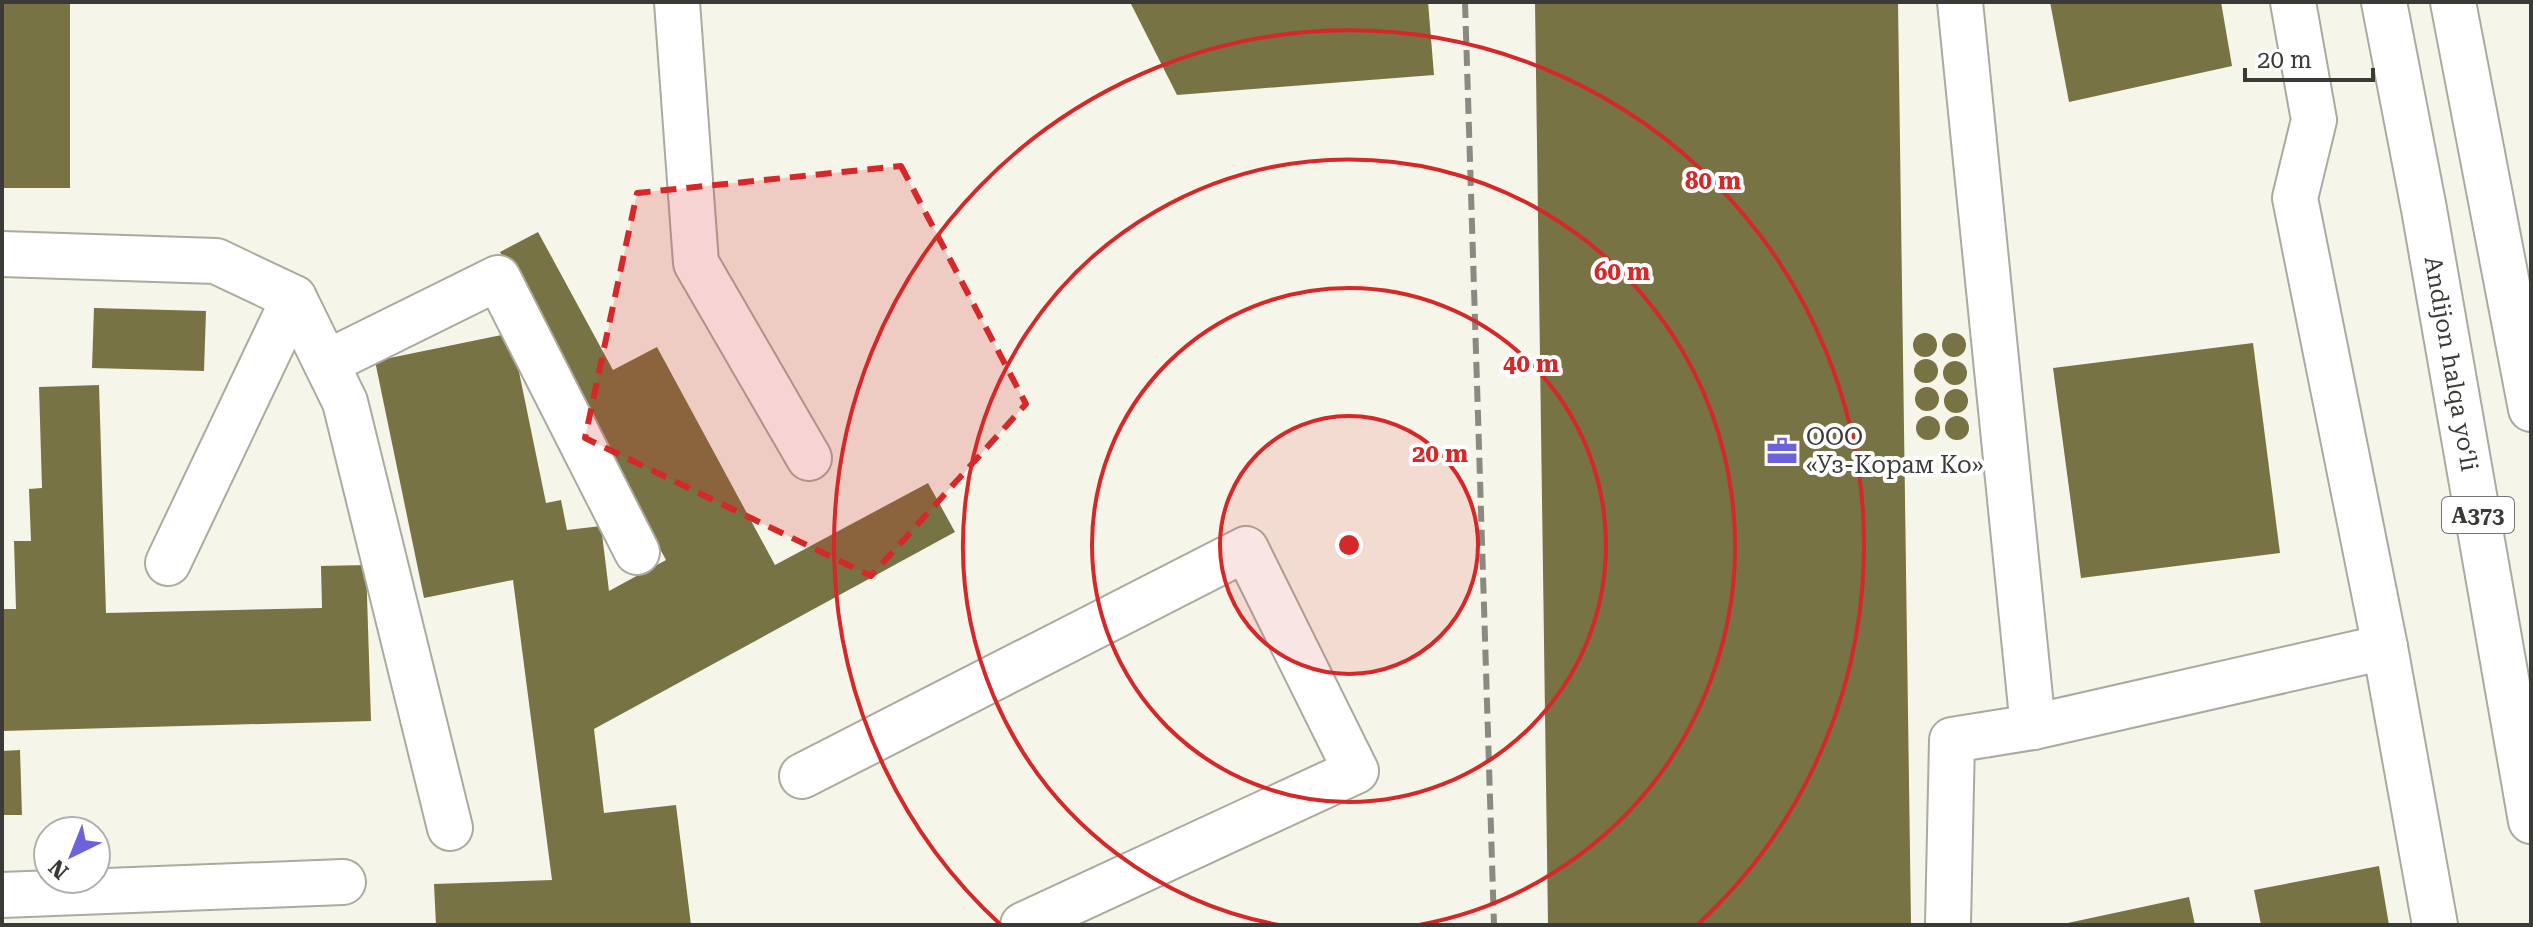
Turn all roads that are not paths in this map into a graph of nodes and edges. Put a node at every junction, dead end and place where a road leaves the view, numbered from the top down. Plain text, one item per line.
1 (677, 2) edge
2 (1960, 2) edge
3 (2293, 2) edge
4 (2384, 2) edge
5 (2453, 2) edge
6 (2, 254) edge
7 (294, 298) junction
8 (326, 363) junction
9 (2531, 409) edge
10 (809, 458) dead end
11 (637, 552) dead end
12 (168, 563) dead end
13 (2385, 647) junction
14 (2033, 727) junction
15 (802, 776) dead end
16 (2531, 821) edge
17 (450, 828) dead end
18 (343, 882) dead end
19 (2, 895) edge
20 (1023, 925) edge
21 (1948, 925) edge
22 (2435, 925) edge

1 - 10 main road
2 - 14 main road
3 - 13 main road
4 - 16 main road, Andijon halqa yo‘li / A373
5 - 9 main road
6 - 7 main road
7 - 8 main road
7 - 12 main road
8 - 11 main road
8 - 17 main road
13 - 14 main road
13 - 22 main road
14 - 21 main road
15 - 20 main road
18 - 19 main road

